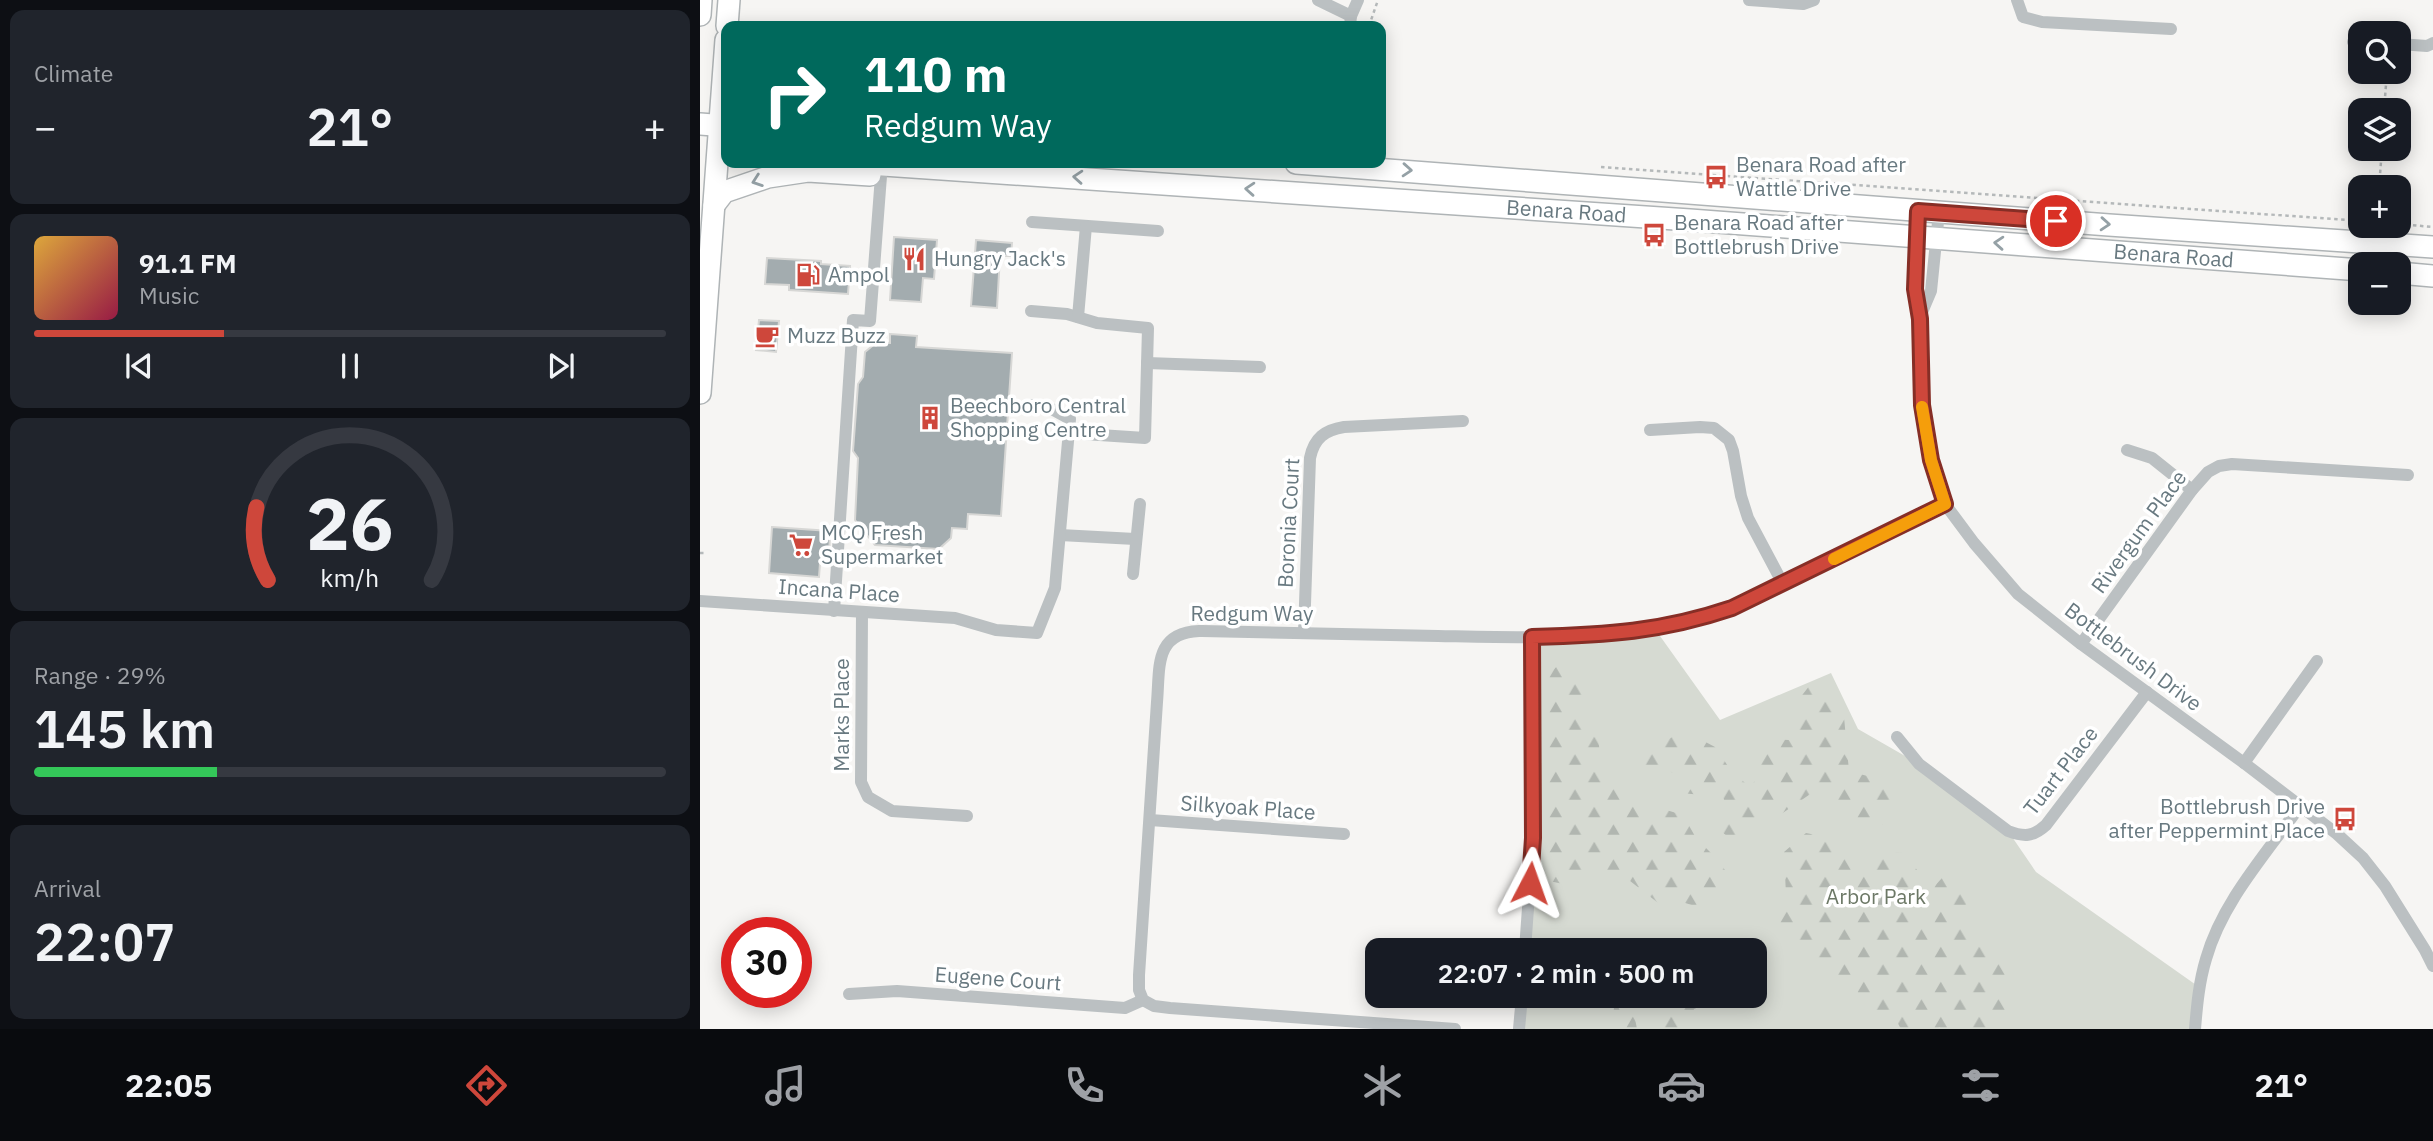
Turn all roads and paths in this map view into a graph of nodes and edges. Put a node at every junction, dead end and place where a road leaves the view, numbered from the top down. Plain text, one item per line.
1 (701, 0) edge
2 (729, 0) edge
3 (1318, 0) edge
4 (1358, 0) edge
5 (1378, 0) edge
6 (1749, 0) edge
7 (1814, 0) edge
8 (2017, 0) edge
9 (700, 15) edge
10 (727, 21) edge
11 (1351, 21) edge
12 (1372, 21) edge
13 (2171, 29) dead end
14 (2433, 43) edge
15 (2411, 45) edge
16 (721, 82) edge
17 (716, 125) edge
18 (715, 154) edge
19 (1598, 167) dead end
20 (882, 168) edge
21 (1008, 168) edge
22 (1031, 168) edge
23 (1339, 168) edge
24 (1386, 168) edge
25 (1645, 190) junction
26 (1337, 195) junction
27 (714, 205) junction
28 (1929, 211) junction
29 (1644, 217) junction
30 (2348, 220) edge
31 (1032, 222) dead end
32 (2411, 225) edge
33 (1086, 226) junction
34 (2433, 227) edge
35 (1158, 231) dead end
36 (1927, 237) junction
37 (2289, 237) junction
38 (2433, 247) edge
39 (2287, 265) junction
40 (2348, 269) edge
41 (2411, 274) edge
42 (2433, 276) edge
43 (1031, 311) dead end
44 (1078, 317) junction
45 (1920, 319) junction
46 (1147, 363) junction
47 (1260, 367) dead end
48 (700, 392) edge
49 (1031, 405) dead end
50 (1463, 421) dead end
51 (1650, 430) dead end
52 (1069, 433) junction
53 (2127, 450) dead end
54 (2408, 475) dead end
55 (2192, 490) junction
56 (1140, 504) dead end
57 (1945, 504) junction
58 (1060, 535) junction
59 (1135, 539) junction
60 (700, 553) edge
61 (707, 553) dead end
62 (1133, 574) dead end
63 (1783, 584) junction
64 (700, 601) edge
65 (834, 611) junction
66 (862, 612) junction
67 (1304, 633) junction
68 (1532, 637) junction
69 (2081, 644) junction
70 (2317, 661) dead end
71 (2147, 692) junction
72 (1897, 737) dead end
73 (2244, 763) junction
74 (2300, 806) junction
75 (967, 816) dead end
76 (1150, 820) junction
77 (1344, 834) dead end
78 (1526, 938) edge
79 (2429, 947) edge
80 (2433, 966) edge
81 (849, 993) dead end
82 (1143, 1000) junction
83 (1521, 1008) edge
84 (1455, 1029) edge
85 (1519, 1029) edge
86 (2195, 1029) edge

1 - 9 main road
2 - 10 main road
3 - 11 street
4 - 11 street
5 - 12 path
6 - 7 street
8 - 13 street
14 - 15 street
16 - 17 main road
17 - 18 main road
18 - 27 main road
19 - 30 path
20 - 21 main road, Benara Road
20 -> 27 main road
20 - 65 street
26 -> 22 main road, Benara Road
23 - 26 main road
24 -> 25 main road, Benara Road
25 - 28 main road, Benara Road
25 - 29 main road
26 - 29 main road, Benara Road
27 - 48 main road
28 - 36 street, Bottlebrush Drive
28 - 36 street, Bottlebrush Drive
28 -> 37 main road, Benara Road
29 - 36 main road, Benara Road
31 - 33 street
32 - 34 path
33 - 35 street
33 - 44 street
39 -> 36 main road, Benara Road
36 - 45 street, Bottlebrush Drive
36 - 45 street, Bottlebrush Drive
37 - 38 main road, Benara Road
37 - 39 main road
39 - 40 main road, Benara Road
41 - 42 main road
43 - 44 street
44 - 46 street
45 - 57 street, Bottlebrush Drive
46 - 47 street
46 - 52 street
49 - 52 street
50 - 67 street, Boronia Court
51 - 63 street
52 - 58 street
53 - 55 street
54 - 55 street, Rivergum Place
55 - 69 street, Rivergum Place
56 - 59 street
57 - 63 street, Redgum Way
57 - 69 street, Bottlebrush Drive
58 - 59 street
58 - 66 street, Incana Place
59 - 62 street
60 - 61 path
63 - 68 street, Redgum Way
64 - 65 street, Incana Place
65 - 66 street, Incana Place
66 - 75 street, Marks Place
67 - 68 street, Redgum Way
67 - 76 street, Redgum Way
68 - 78 street
69 - 71 street, Bottlebrush Drive
70 - 73 street
71 - 72 street, Tuart Place
71 - 73 street, Bottlebrush Drive
73 - 74 street, Bottlebrush Drive
74 - 79 street, Bottlebrush Drive
74 - 86 street
76 - 77 street, Silkyoak Place
76 - 82 street, Redgum Way
79 - 80 street, Bottlebrush Drive
81 - 82 street, Eugene Court
82 - 84 street
83 - 85 street

